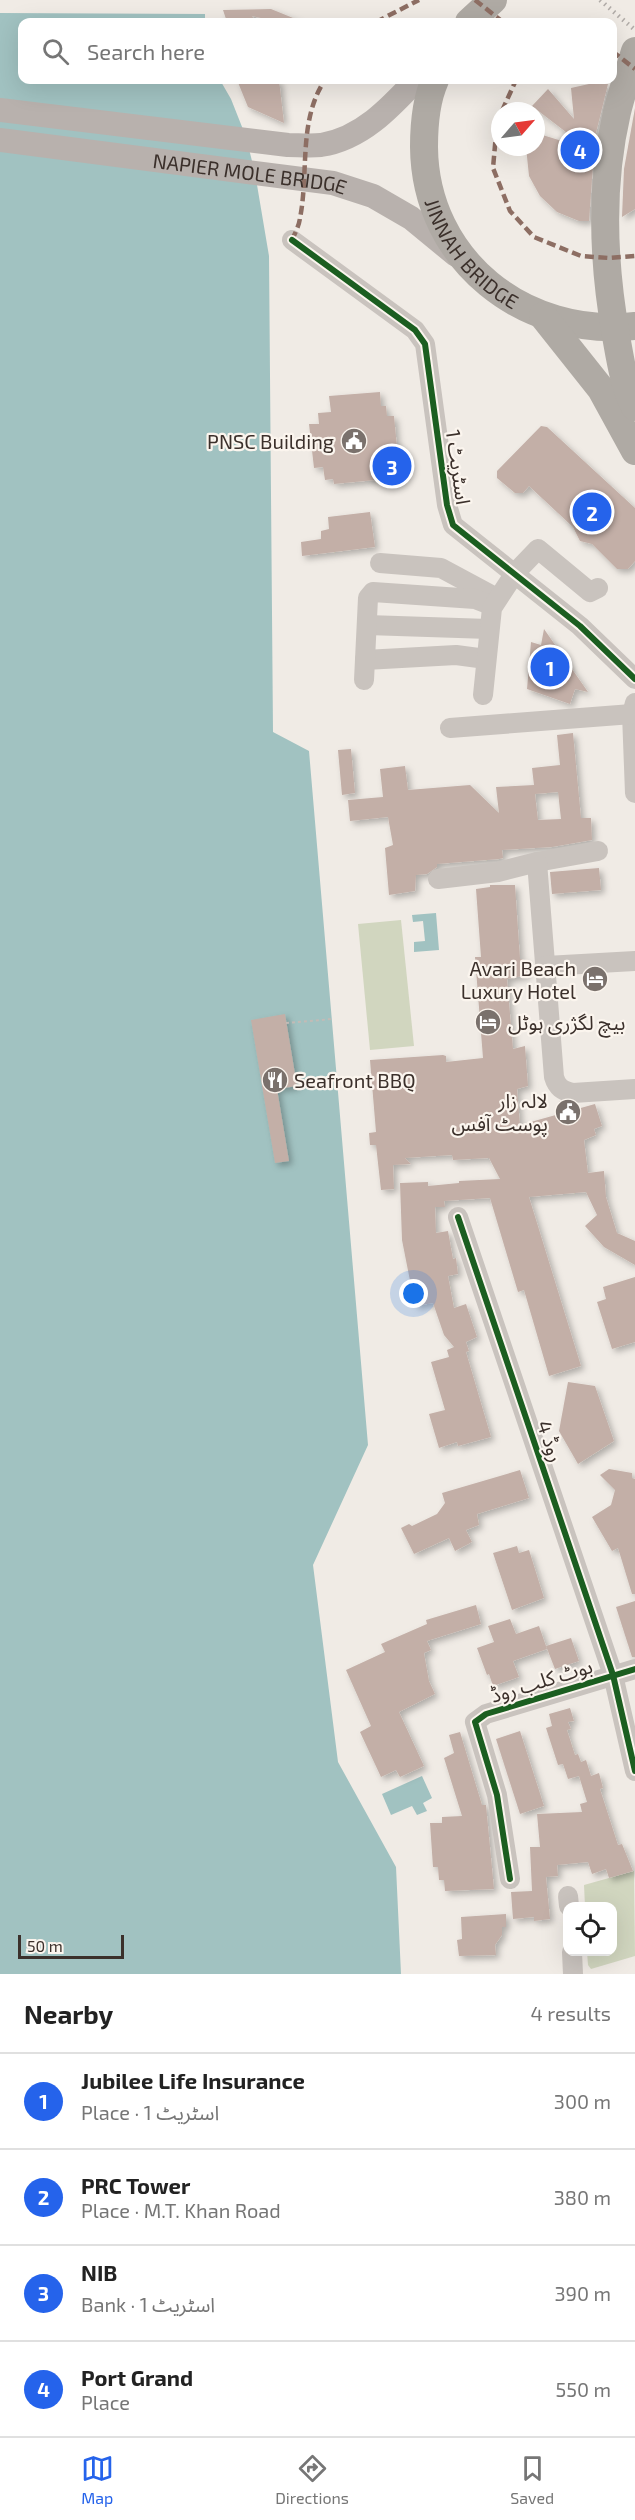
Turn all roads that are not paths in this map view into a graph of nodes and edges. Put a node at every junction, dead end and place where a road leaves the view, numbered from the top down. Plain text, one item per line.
1 (635, 51) edge
2 (412, 84) edge
3 (434, 84) edge
4 (635, 85) edge
5 (0, 110) edge
6 (0, 140) edge
7 (292, 240) dead end
8 (474, 270) junction
9 (543, 316) junction
10 (635, 326) edge
11 (635, 376) edge
12 (635, 406) edge
13 (635, 451) edge
14 (380, 563) dead end
15 (516, 573) junction
16 (598, 588) dead end
17 (496, 602) junction
18 (367, 625) junction
19 (489, 629) junction
20 (486, 659) junction
21 (365, 660) junction
22 (635, 679) edge
23 (364, 680) dead end
24 (483, 696) dead end
25 (633, 708) edge
26 (450, 728) dead end
27 (635, 793) edge
28 (598, 851) dead end
29 (537, 862) junction
30 (438, 879) dead end
31 (635, 961) edge
32 (546, 966) junction
33 (635, 1089) edge
34 (458, 1217) dead end
35 (635, 1669) edge
36 (613, 1675) junction
37 (635, 1771) edge
38 (510, 1879) dead end
39 (572, 1956) edge
40 (573, 1974) edge

1 - 12 highway, bridge
2 - 5 main road, NAPIER MOLE BRIDGE
3 - 8 highway, JINNAH BRIDGE
4 - 11 highway
6 - 8 main road, NAPIER MOLE BRIDGE
7 - 15 street, اسٹریٹ 1
8 - 9 highway, JINNAH BRIDGE
9 - 10 highway, JINNAH BRIDGE
9 - 13 highway
14 - 17 street
15 - 16 street
15 - 17 street
15 - 22 street, اسٹریٹ 1
17 - 18 street
17 - 19 street
18 - 19 street
18 - 21 street
19 - 20 street
20 - 21 street
20 - 24 street
21 - 23 street
25 - 26 street
25 - 27 street
28 - 29 street
29 - 30 street
29 - 32 street
31 - 32 street
32 - 33 street
34 - 36 street, روڈ 4
35 - 36 street, بوٹ کلب روڈ
36 - 37 street, روڈ 4
36 - 38 street, بوٹ کلب روڈ
39 - 40 street

